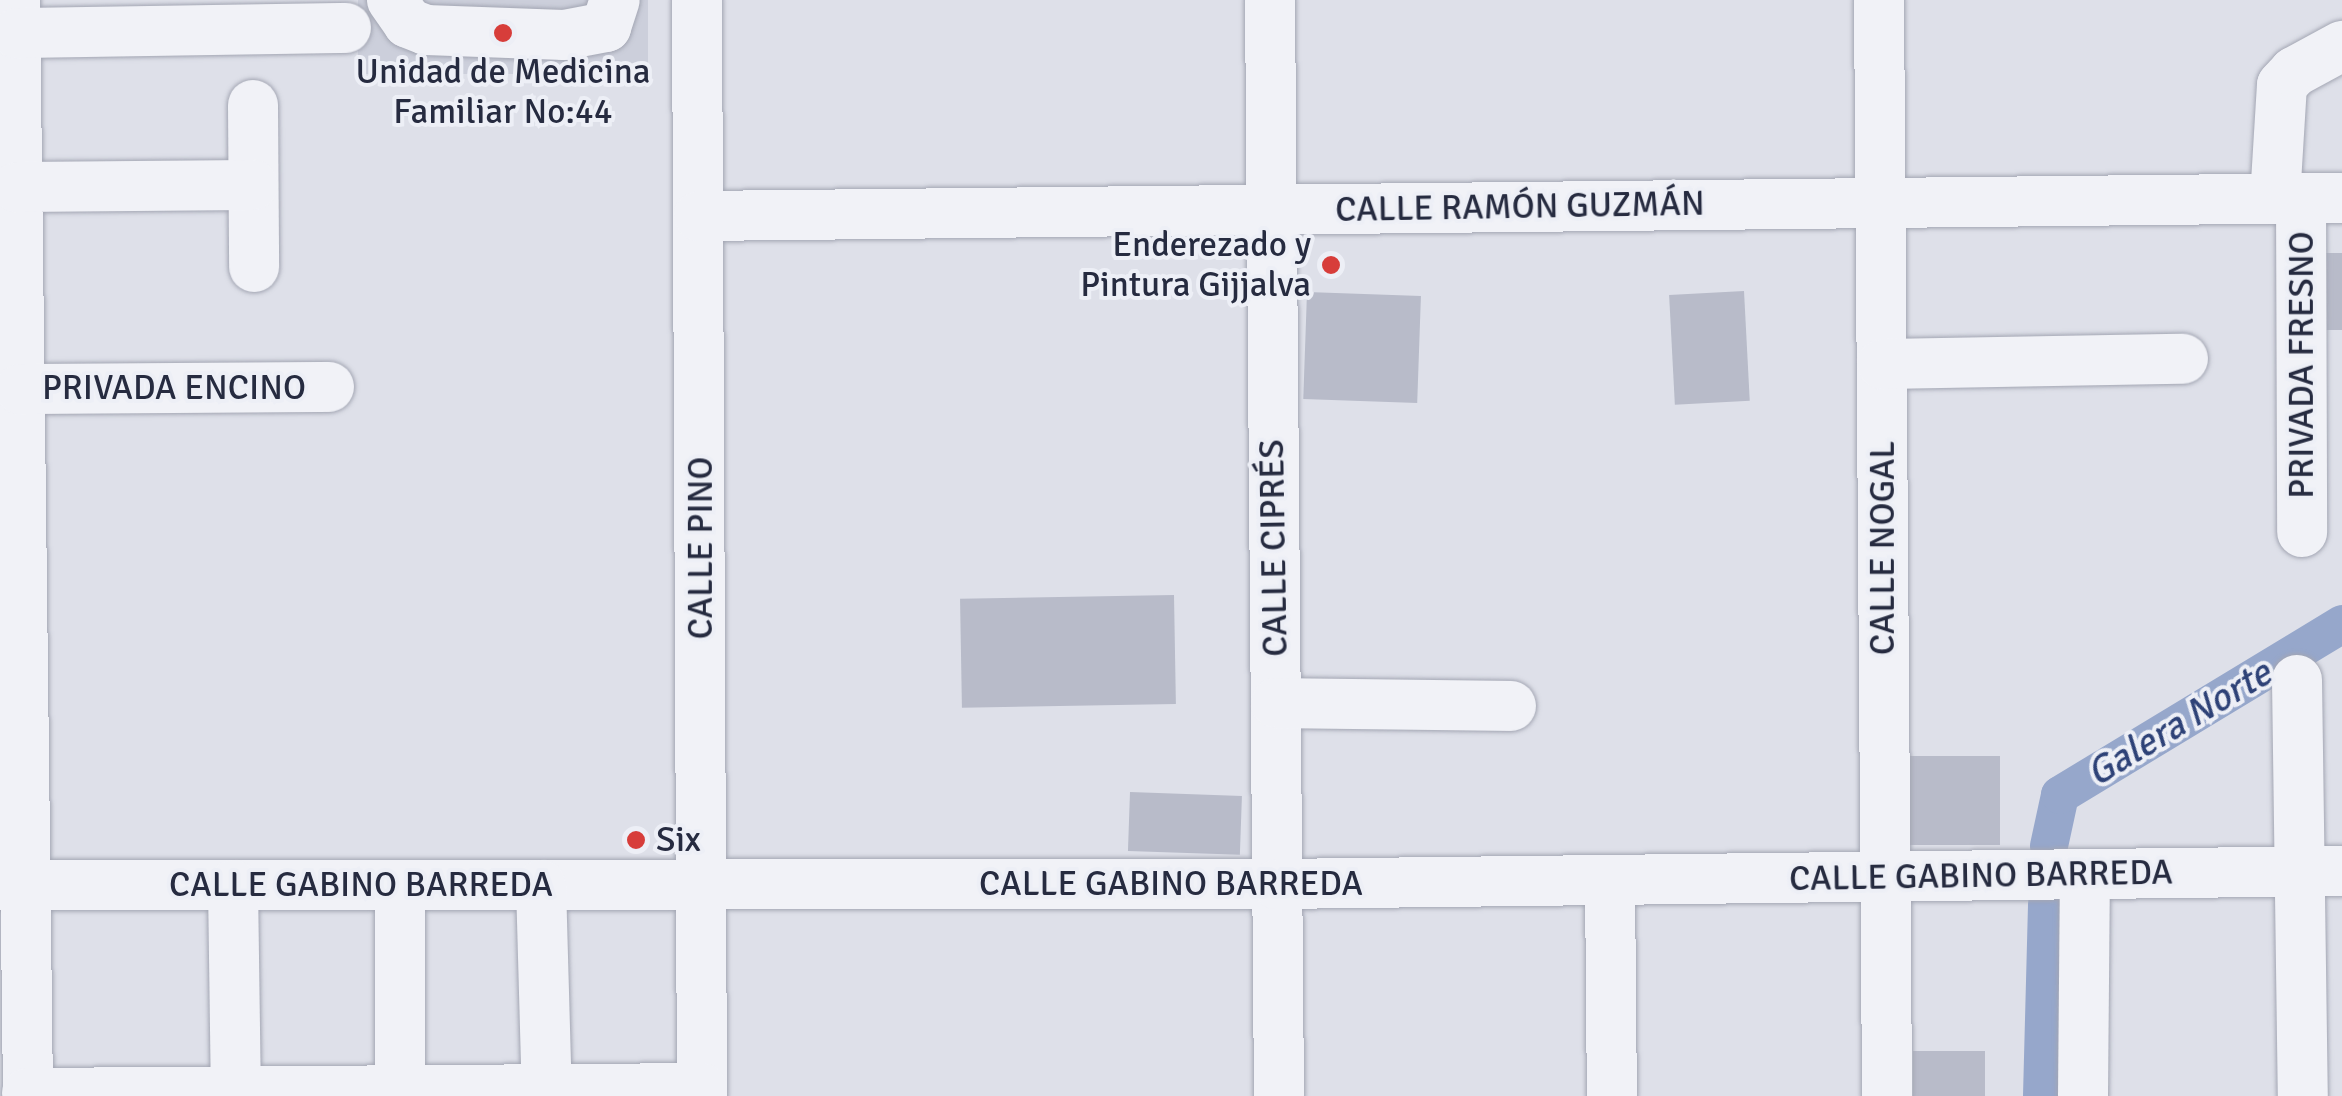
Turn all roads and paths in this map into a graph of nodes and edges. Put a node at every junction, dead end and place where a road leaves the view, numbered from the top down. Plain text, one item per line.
1 (392, 0) edge
2 (615, 0) edge
3 (697, 0) edge
4 (1270, 0) edge
5 (1880, 0) edge
6 (15, 16) edge
7 (346, 28) dead end
8 (2342, 46) edge
9 (252, 105) dead end
10 (253, 185) junction
11 (17, 187) junction
12 (2306, 199) edge
13 (1881, 204) junction
14 (1271, 210) junction
15 (698, 216) junction
16 (254, 267) dead end
17 (9, 331) edge
18 (2182, 359) dead end
19 (1882, 364) junction
20 (328, 387) dead end
21 (20, 389) junction
22 (2302, 532) dead end
23 (11, 592) edge
24 (2297, 680) dead end
25 (1276, 703) junction
26 (1511, 706) dead end
27 (2320, 871) edge
28 (2084, 874) junction
29 (1886, 877) junction
30 (1610, 880) junction
31 (541, 884) junction
32 (704, 884) junction
33 (1277, 884) junction
34 (13, 885) edge
35 (234, 885) junction
36 (400, 885) junction
37 (236, 1092) junction
38 (702, 1092) edge
39 (400, 1093) edge
40 (546, 1093) edge
41 (28, 1095) edge
42 (1279, 1096) edge
43 (1612, 1096) edge
44 (1887, 1096) edge
45 (2083, 1096) edge
46 (2303, 1096) edge

1 - 2 street
3 - 15 street, CALLE PINO
4 - 14 street, CALLE CIPRÉS
5 - 13 street, CALLE NOGAL
6 - 7 street
6 - 11 street
8 - 12 street, PRIVADA FRESNO
9 - 10 street
10 - 11 street
10 - 16 street
11 - 17 street
12 - 13 street, CALLE RAMÓN GUZMÁN
12 - 22 street, PRIVADA FRESNO
13 - 14 street, CALLE RAMÓN GUZMÁN
13 - 19 street, CALLE NOGAL
14 - 15 street, CALLE RAMÓN GUZMÁN
14 - 25 street, CALLE CIPRÉS
15 - 32 street, CALLE PINO
17 - 21 street
18 - 19 street
19 - 29 street, CALLE NOGAL
20 - 21 street, PRIVADA ENCINO
21 - 23 street
23 - 34 street
24 - 27 street
25 - 26 street
25 - 33 street, CALLE CIPRÉS
27 - 28 street, CALLE GABINO BARREDA
27 - 46 street
28 - 29 street, CALLE GABINO BARREDA
28 - 45 street
29 - 30 street, CALLE GABINO BARREDA
29 - 44 street, CALLE NOGAL
30 - 33 street, CALLE GABINO BARREDA
30 - 43 street
31 - 32 street, CALLE GABINO BARREDA
31 - 36 street, CALLE GABINO BARREDA
31 - 40 street
32 - 33 street, CALLE GABINO BARREDA
32 - 38 street, CALLE PINO
33 - 42 street, CALLE CIPRÉS
34 - 35 street, CALLE GABINO BARREDA
34 - 41 street
35 - 36 street, CALLE GABINO BARREDA
35 - 37 street
36 - 39 street
37 - 39 street
37 - 41 street
38 - 40 street
39 - 40 street

